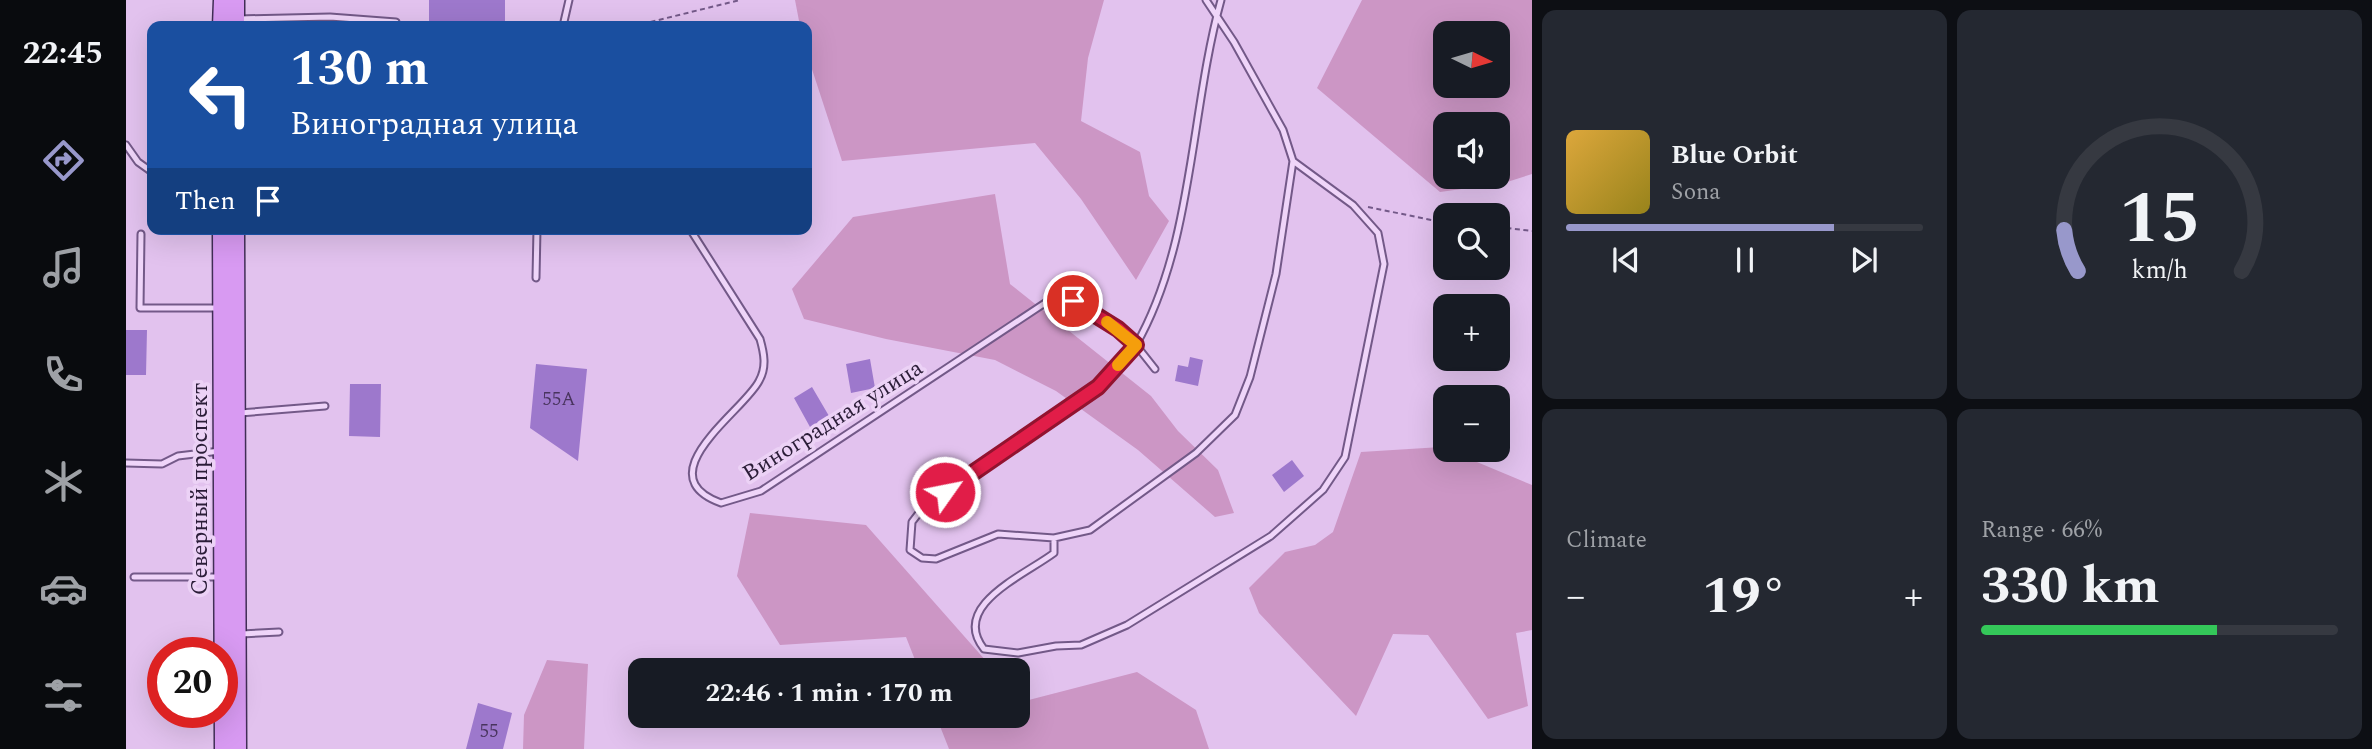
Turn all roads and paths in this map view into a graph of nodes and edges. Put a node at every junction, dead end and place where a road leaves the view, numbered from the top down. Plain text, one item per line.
1 (222, 0) edge
2 (236, 0) edge
3 (569, 0) edge
4 (740, 0) edge
5 (1206, 0) edge
6 (1222, 0) edge
7 (1216, 18) junction
8 (230, 21) edge
9 (232, 21) edge
10 (273, 21) edge
11 (383, 21) edge
12 (564, 21) edge
13 (654, 21) edge
14 (126, 145) edge
15 (1293, 161) junction
16 (147, 168) edge
17 (1353, 205) junction
18 (1433, 220) edge
19 (1510, 228) edge
20 (1532, 231) edge
21 (141, 233) dead end
22 (221, 235) edge
23 (236, 235) edge
24 (537, 235) edge
25 (694, 235) edge
26 (536, 278) dead end
27 (222, 308) junction
28 (1136, 345) junction
29 (1155, 369) dead end
30 (325, 406) dead end
31 (237, 413) junction
32 (223, 450) junction
33 (126, 463) edge
34 (1054, 538) junction
35 (134, 577) dead end
36 (222, 577) junction
37 (279, 632) dead end
38 (238, 634) junction
39 (223, 749) edge
40 (238, 749) edge

1 - 8 main road
2 - 9 main road
3 - 12 lane
4 - 13 path
5 - 7 lane
6 - 7 lane
7 - 15 lane
7 - 28 lane
10 - 11 lane
14 - 16 lane
15 - 17 lane
15 - 34 lane
17 - 18 path
17 - 34 lane
19 - 20 path
21 - 27 lane
22 - 27 main road, Северный проспект
23 - 31 main road, Северный проспект
24 - 26 lane
25 - 28 lane, Виноградная улица
27 - 32 main road, Северный проспект
28 - 29 lane
28 - 34 lane
30 - 31 lane
31 - 38 main road, Северный проспект
32 - 33 lane
32 - 36 main road, Северный проспект
35 - 36 lane
36 - 39 main road, Северный проспект
37 - 38 lane
38 - 40 main road, Северный проспект

